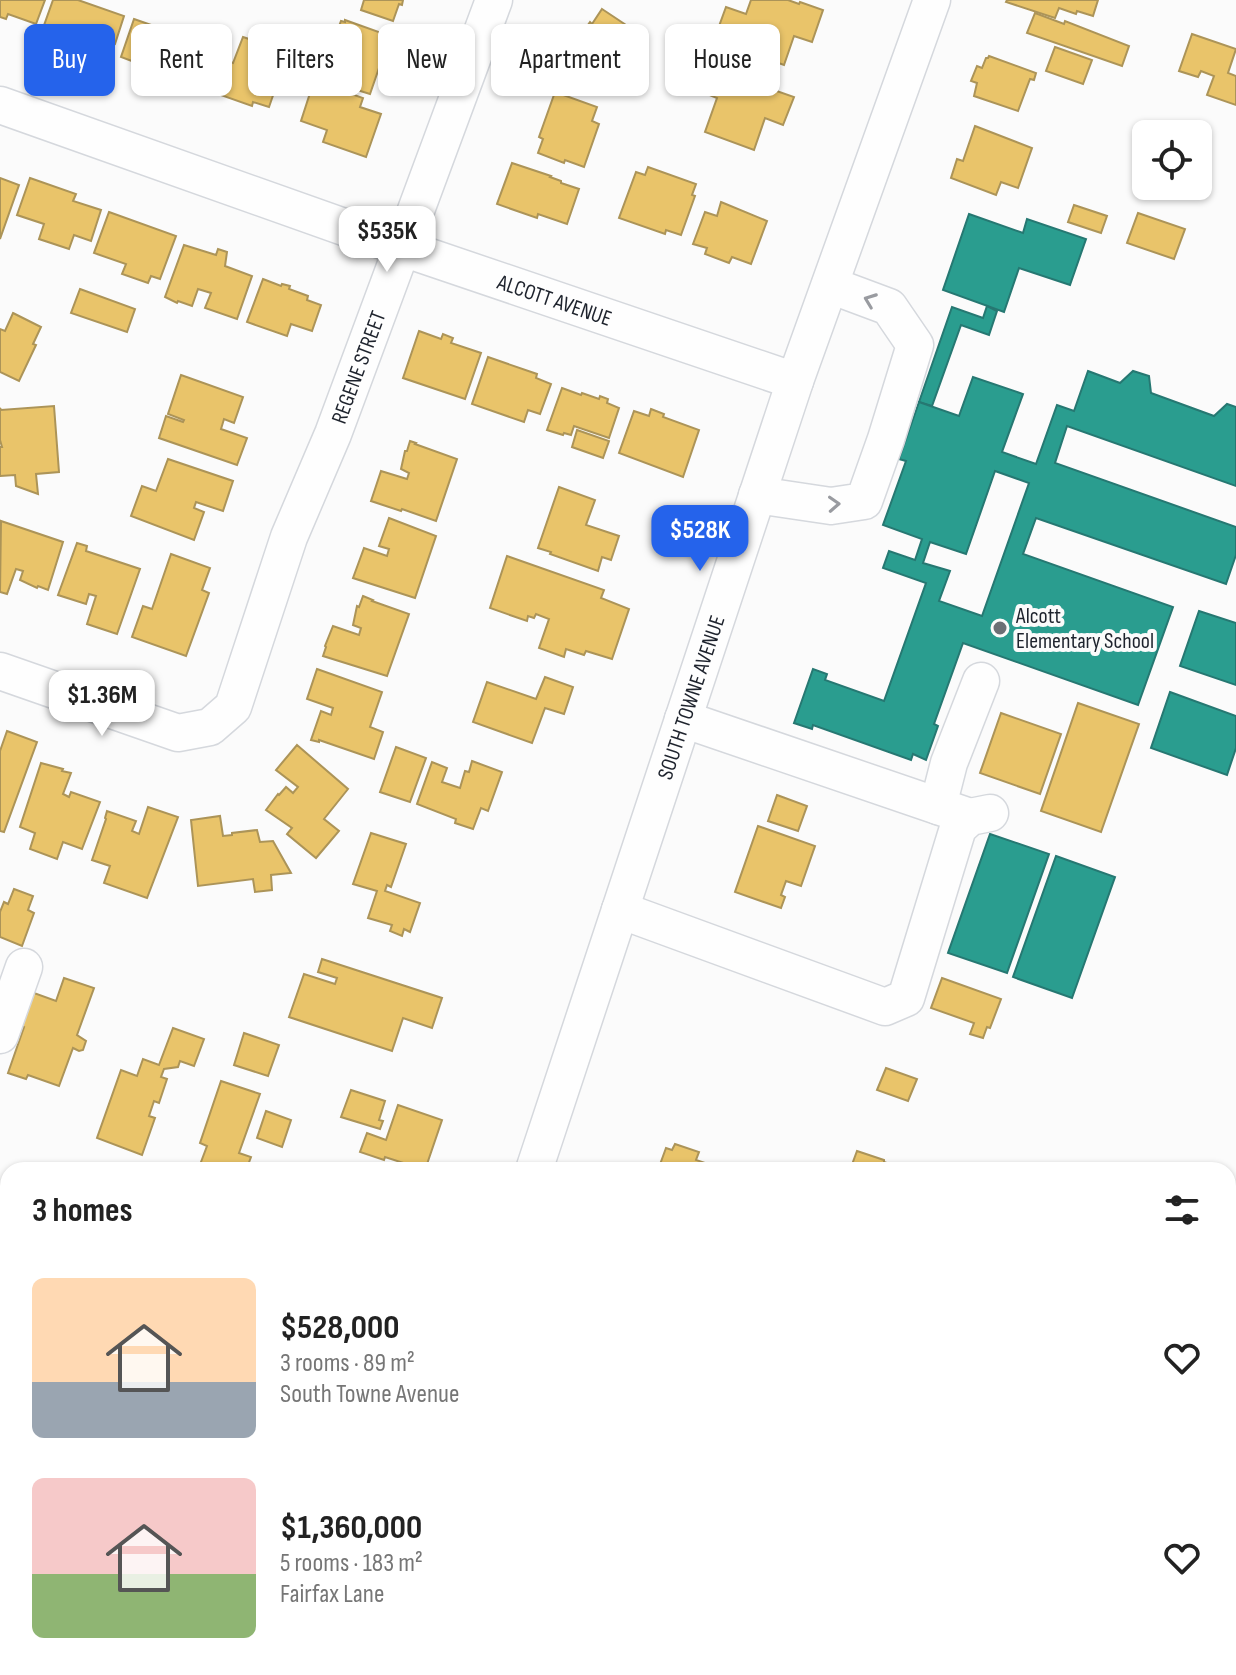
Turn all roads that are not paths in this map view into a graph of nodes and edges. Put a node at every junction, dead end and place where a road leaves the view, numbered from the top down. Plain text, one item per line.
1 (494, 0) edge
2 (932, 0) edge
3 (0, 105) edge
4 (403, 248) junction
5 (830, 285) junction
6 (795, 381) junction
7 (757, 495) junction
8 (0, 671) edge
9 (981, 681) dead end
10 (683, 719) junction
11 (966, 812) junction
12 (620, 910) junction
13 (24, 967) dead end
14 (0, 1035) edge
15 (537, 1162) edge

1 - 4 street, REGENE STREET
2 - 5 street, SOUTH TOWNE AVENUE
3 - 4 street, ALCOTT AVENUE
4 - 6 street, ALCOTT AVENUE
4 - 8 street, REGENE STREET
5 - 6 street, SOUTH TOWNE AVENUE
7 -> 5 street
6 - 7 street, SOUTH TOWNE AVENUE
7 - 10 street, SOUTH TOWNE AVENUE
9 - 11 street
10 - 11 street
10 - 12 street, SOUTH TOWNE AVENUE
11 - 12 street
12 - 15 street, SOUTH TOWNE AVENUE
13 - 14 street

